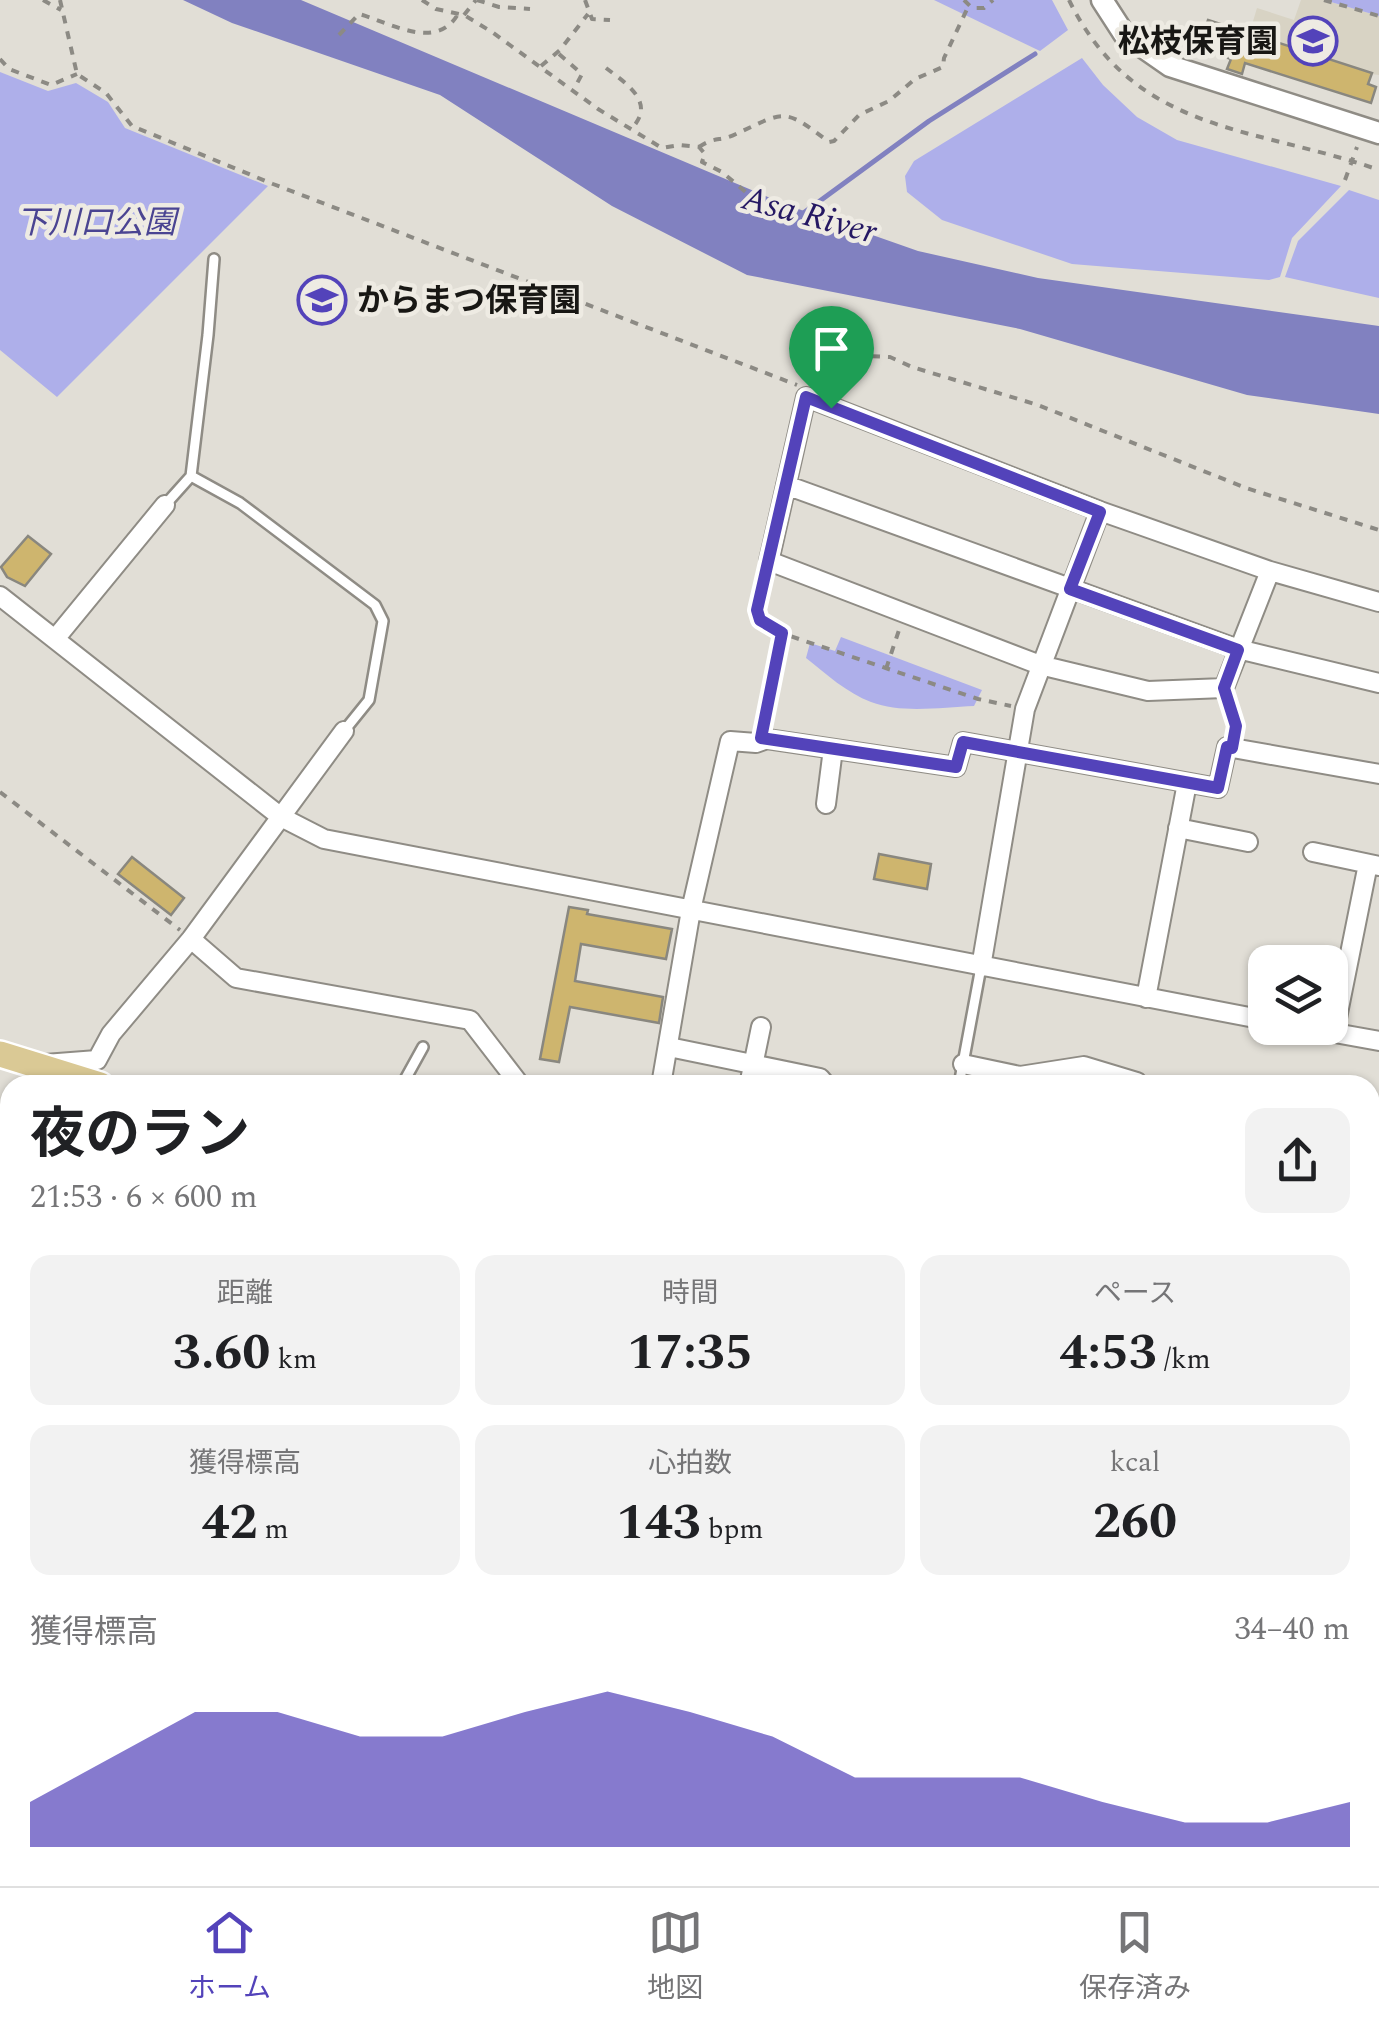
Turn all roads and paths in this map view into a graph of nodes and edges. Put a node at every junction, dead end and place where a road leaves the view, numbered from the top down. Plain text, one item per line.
1 (44, 0) edge
2 (60, 0) edge
3 (422, 0) edge
4 (476, 0) edge
5 (586, 0) edge
6 (964, 0) edge
7 (993, 0) edge
8 (1069, 0) edge
9 (1102, 0) edge
10 (1324, 0) edge
11 (969, 5) junction
12 (530, 9) dead end
13 (63, 11) junction
14 (588, 14) junction
15 (461, 15) junction
16 (1379, 16) edge
17 (610, 20) dead end
18 (339, 35) dead end
19 (558, 53) junction
20 (0, 59) edge
21 (540, 67) junction
22 (606, 68) dead end
23 (77, 74) junction
24 (572, 92) junction
25 (633, 128) junction
26 (1370, 135) edge
27 (699, 148) junction
28 (1352, 161) junction
29 (1379, 170) edge
30 (1345, 180) dead end
31 (748, 194) dead end
32 (214, 259) dead end
33 (806, 397) junction
34 (831, 408) junction
35 (191, 476) junction
36 (786, 485) junction
37 (165, 505) joint
38 (1100, 512) junction
39 (1379, 530) edge
40 (769, 561) junction
41 (1270, 571) junction
42 (1070, 589) junction
43 (0, 596) edge
44 (1379, 602) edge
45 (904, 613) junction
46 (782, 633) junction
47 (55, 639) junction
48 (1238, 650) junction
49 (1040, 665) junction
50 (886, 668) junction
51 (1379, 683) edge
52 (1224, 688) junction
53 (1025, 708) junction
54 (344, 731) joint
55 (761, 738) junction
56 (1232, 748) junction
57 (833, 749) junction
58 (1018, 751) junction
59 (1379, 774) edge
60 (1186, 782) junction
61 (0, 792) edge
62 (826, 804) dead end
63 (281, 817) junction
64 (1178, 828) junction
65 (1248, 842) dead end
66 (1313, 852) dead end
67 (1374, 865) edge
68 (692, 910) junction
69 (191, 938) junction
70 (981, 967) junction
71 (1348, 974) edge
72 (1146, 998) junction
73 (1248, 1017) edge
74 (761, 1027) dead end
75 (1348, 1035) edge
76 (1379, 1041) edge
77 (669, 1046) junction
78 (423, 1047) dead end
79 (0, 1054) edge
80 (753, 1064) junction
81 (963, 1064) junction
82 (28, 1065) junction
83 (64, 1075) edge
84 (408, 1075) edge
85 (512, 1075) edge
86 (663, 1075) edge
87 (751, 1075) edge
88 (806, 1075) edge
89 (961, 1075) edge
90 (1015, 1075) edge
91 (1026, 1075) edge
92 (1114, 1075) edge

1 - 13 path
2 - 13 path
3 - 15 path
4 - 12 path
4 - 15 path
5 - 14 path
6 - 11 path
7 - 11 path
8 - 28 path
9 - 26 street
10 - 16 path
11 - 27 path
13 - 23 path
14 - 17 path
14 - 19 path
15 - 18 path
15 - 21 path
19 - 21 path
19 - 24 path
20 - 23 path
21 - 24 path
22 - 25 path
23 - 33 path
24 - 25 path
25 - 27 path
26 - 28 path
27 - 31 path
28 - 29 path
28 - 30 path
32 - 35 lane
33 - 34 street
33 - 36 street
34 - 38 street
34 - 39 path
35 - 37 lane
35 - 54 lane
36 - 40 street
36 - 42 street
37 - 47 street
38 - 41 street
38 - 42 street
40 - 45 street
40 - 46 path
41 - 44 street
41 - 48 street
42 - 48 street
42 - 49 street
43 - 47 street
45 - 49 street
45 - 50 path
46 - 50 path
46 - 55 path
47 - 63 street
48 - 51 street
48 - 52 street
49 - 52 street
49 - 53 street
50 - 53 path
52 - 56 path
53 - 58 street
54 - 63 street
55 - 57 street
55 - 68 street
56 - 59 street
56 - 60 street
57 - 58 street
57 - 62 street
58 - 60 street
58 - 70 street
60 - 64 street
61 - 69 path
63 - 68 street
63 - 69 street
64 - 65 street
64 - 72 street
66 - 67 street
67 - 71 street
68 - 70 street
68 - 77 street
69 - 82 street
69 - 85 street
70 - 72 street
70 - 81 lane
72 - 73 street
74 - 80 street
75 - 76 street
77 - 80 street
77 - 86 street
78 - 84 lane
79 - 82 main road
80 - 87 street
80 - 88 street
81 - 89 lane
81 - 90 street
82 - 83 main road
91 - 92 street

